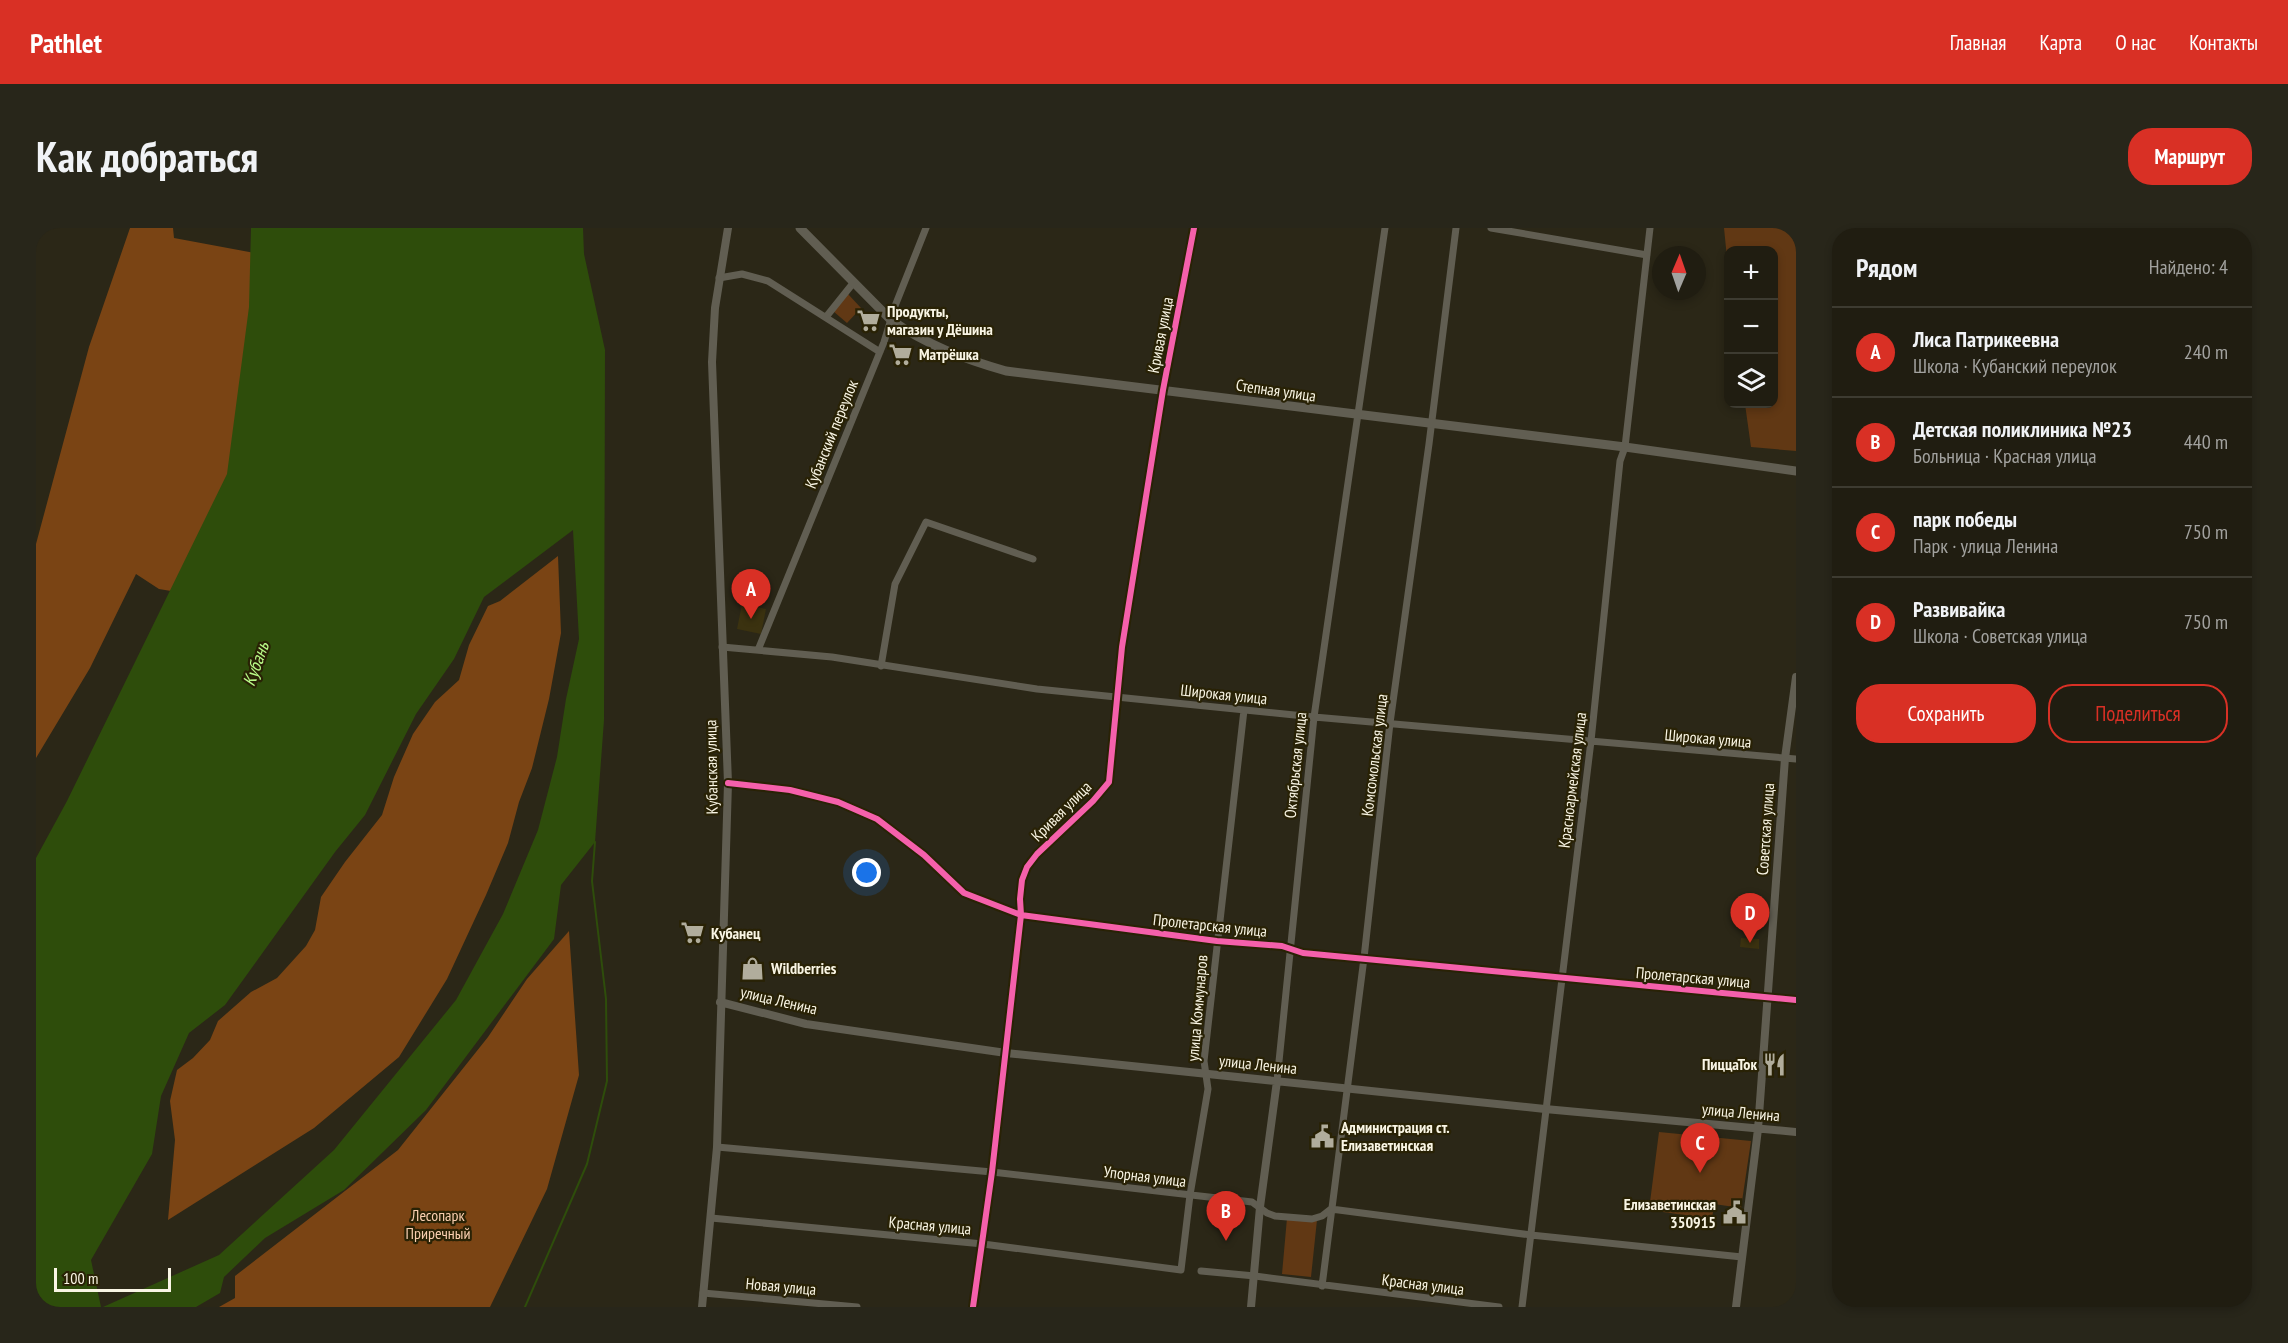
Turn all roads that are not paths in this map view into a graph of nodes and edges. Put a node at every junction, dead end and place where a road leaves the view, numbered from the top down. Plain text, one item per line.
1 (728, 228) edge
2 (800, 228) edge
3 (926, 228) edge
4 (1194, 228) edge
5 (1384, 228) edge
6 (1456, 228) edge
7 (1491, 228) edge
8 (1650, 228) edge
9 (1647, 255) junction
10 (719, 278) junction
11 (854, 282) junction
12 (826, 317) junction
13 (891, 320) junction
14 (880, 352) junction
15 (1163, 390) junction
16 (1356, 416) junction
17 (1432, 423) junction
18 (1625, 447) junction
19 (1796, 471) edge
20 (1033, 559) dead end
21 (722, 647) junction
22 (758, 650) junction
23 (881, 666) junction
24 (1796, 677) edge
25 (1117, 697) junction
26 (1244, 710) junction
27 (1314, 717) junction
28 (1390, 723) junction
29 (1591, 741) junction
30 (1785, 758) junction
31 (1796, 759) edge
32 (728, 783) junction
33 (1021, 915) junction
34 (1217, 941) junction
35 (1290, 949) junction
36 (1364, 958) junction
37 (1562, 979) junction
38 (1767, 998) junction
39 (1796, 1000) edge
40 (720, 1002) junction
41 (1006, 1053) junction
42 (1206, 1073) junction
43 (1277, 1081) junction
44 (1346, 1088) junction
45 (1545, 1109) junction
46 (1758, 1129) junction
47 (1796, 1132) edge
48 (717, 1147) junction
49 (992, 1172) junction
50 (1190, 1195) junction
51 (1260, 1207) junction
52 (1331, 1209) junction
53 (711, 1218) junction
54 (1531, 1235) junction
55 (983, 1244) junction
56 (1742, 1257) junction
57 (1181, 1270) joint
58 (1201, 1271) dead end
59 (1255, 1276) junction
60 (1322, 1286) junction
61 (703, 1293) junction
62 (702, 1307) edge
63 (856, 1307) edge
64 (974, 1307) edge
65 (1251, 1307) edge
66 (1499, 1307) edge
67 (1522, 1307) edge
68 (1736, 1307) edge

1 - 10 street, Кубанская улица
2 - 11 main road, Степная улица
3 - 13 street, Кубанский переулок
4 - 15 street, Кривая улица
5 - 16 street, Октябрьская улица
6 - 17 street, Комсомольская улица
7 - 9 street
8 - 9 street, Красноармейская улица
9 - 18 street, Красноармейская улица
10 - 12 street
10 - 21 street, Кубанская улица
11 - 12 street
11 - 13 main road, Степная улица
12 - 14 street
13 - 14 street, Кубанский переулок
13 - 15 main road, Степная улица
14 - 22 street, Кубанский переулок
15 - 16 main road, Степная улица
15 - 25 street, Кривая улица
16 - 17 main road, Степная улица
16 - 27 street, Октябрьская улица
17 - 18 main road, Степная улица
17 - 28 street, Комсомольская улица
18 - 19 main road, Степная улица
18 - 29 street, Красноармейская улица
20 - 23 street
21 - 22 street, Широкая улица
21 - 32 street, Кубанская улица
22 - 23 street, Широкая улица
23 - 25 street, Широкая улица
24 - 30 street, Советская улица
25 - 26 street, Широкая улица
25 - 33 street, Кривая улица
26 - 27 street, Широкая улица
26 - 34 street, улица Коммунаров
27 - 28 street, Широкая улица
27 - 35 street, Октябрьская улица
28 - 29 street, Широкая улица
28 - 36 street, Комсомольская улица
29 - 30 street, Широкая улица
29 - 37 street, Красноармейская улица
30 - 31 street, Широкая улица
30 - 38 street, Советская улица
32 - 33 street, Пролетарская улица
32 - 40 street, Кубанская улица
33 - 34 street, Пролетарская улица
33 - 41 street, Кривая улица
34 - 35 street, Пролетарская улица
34 - 42 street, улица Коммунаров
35 - 36 street, Пролетарская улица
35 - 43 street, Октябрьская улица
36 - 37 street, Пролетарская улица
36 - 44 street, Комсомольская улица
37 - 38 street, Пролетарская улица
37 - 45 street, Красноармейская улица
38 - 39 street, Пролетарская улица
38 - 46 street, Советская улица
40 - 41 street, улица Ленина
40 - 48 street, Кубанская улица
41 - 42 street, улица Ленина
41 - 49 street, Кривая улица
42 - 43 street, улица Ленина
42 - 50 street, улица Коммунаров
43 - 44 street, улица Ленина
43 - 51 street, Октябрьская улица
44 - 45 street, улица Ленина
44 - 52 street, Комсомольская улица
45 - 46 street, улица Ленина
45 - 54 street, Красноармейская улица
46 - 47 street, улица Ленина
46 - 56 street, Советская улица
48 - 49 street, Упорная улица
48 - 53 street, Кубанская улица
49 - 50 street, Упорная улица
49 - 55 street, Кривая улица
50 - 51 street, Упорная улица
50 - 57 street, улица Коммунаров
51 - 52 street, Упорная улица
51 - 59 street, Октябрьская улица
52 - 54 street, Упорная улица
52 - 60 street, Комсомольская улица
53 - 55 street, Красная улица
53 - 61 street, Кубанская улица
54 - 56 street, Упорная улица
54 - 67 street, Красноармейская улица
55 - 57 street, Красная улица
55 - 64 street, Кривая улица
56 - 68 street, Советская улица
58 - 59 street, Красная улица
59 - 60 street, Красная улица
59 - 65 street, Октябрьская улица
60 - 66 street, Красная улица
61 - 62 street, Кубанская улица
61 - 63 street, Новая улица

